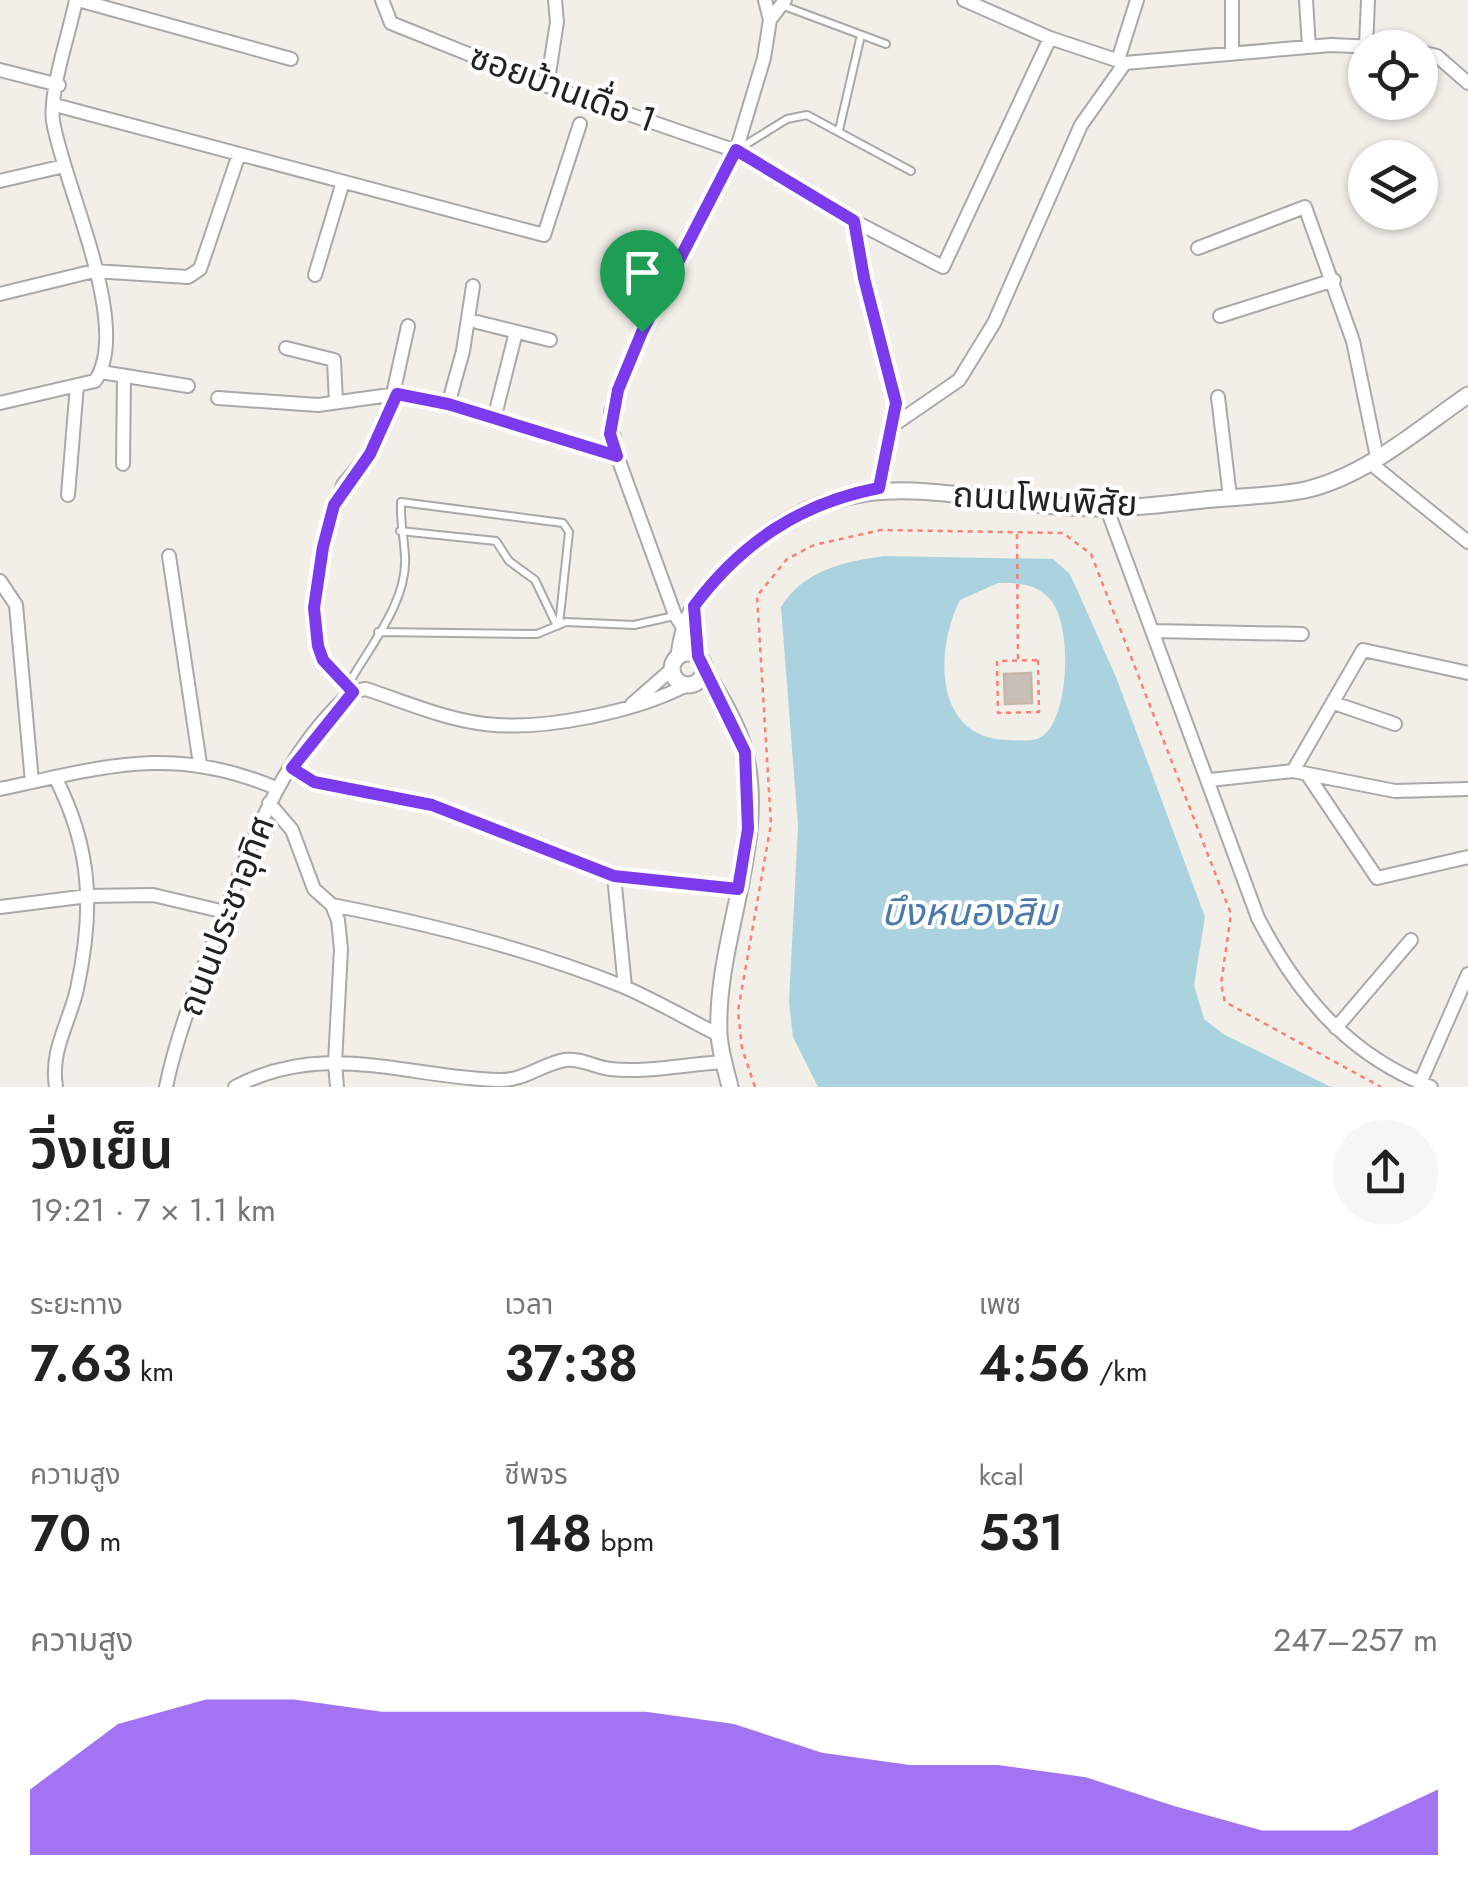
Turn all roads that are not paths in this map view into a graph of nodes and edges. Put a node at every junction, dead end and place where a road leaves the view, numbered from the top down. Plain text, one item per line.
1 (77, 0) edge
2 (382, 0) edge
3 (555, 0) edge
4 (766, 0) edge
5 (964, 0) edge
6 (1137, 0) edge
7 (1232, 0) edge
8 (1306, 0) edge
9 (1368, 0) edge
10 (783, 2) edge
11 (770, 20) junction
12 (1367, 30) edge
13 (862, 34) junction
14 (1050, 38) junction
15 (886, 44) dead end
16 (1348, 46) edge
17 (1309, 47) junction
18 (1232, 53) junction
19 (1438, 57) edge
20 (291, 59) dead end
21 (1121, 62) junction
22 (0, 70) edge
23 (1468, 83) edge
24 (59, 84) junction
25 (547, 86) junction
26 (55, 105) junction
27 (580, 124) dead end
28 (839, 130) junction
29 (736, 150) junction
30 (238, 154) junction
31 (64, 166) junction
32 (910, 171) dead end
33 (0, 181) edge
34 (343, 182) junction
35 (854, 221) junction
36 (1198, 248) dead end
37 (94, 271) junction
38 (314, 275) dead end
39 (1334, 280) junction
40 (473, 286) dead end
41 (0, 294) edge
42 (1220, 316) dead end
43 (477, 322) dead end
44 (408, 326) dead end
45 (516, 332) junction
46 (550, 340) dead end
47 (286, 348) dead end
48 (101, 372) junction
49 (124, 376) junction
50 (76, 385) junction
51 (188, 386) dead end
52 (395, 394) junction
53 (1468, 395) edge
54 (1218, 397) dead end
55 (218, 398) dead end
56 (336, 402) junction
57 (0, 403) edge
58 (448, 404) junction
59 (494, 418) junction
60 (894, 424) junction
61 (617, 456) junction
62 (1373, 460) junction
63 (123, 464) dead end
64 (879, 488) junction
65 (68, 496) dead end
66 (1230, 497) junction
67 (1107, 508) junction
68 (399, 531) junction
69 (1468, 542) edge
70 (169, 556) dead end
71 (0, 581) edge
72 (694, 606) junction
73 (678, 622) junction
74 (558, 625) junction
75 (1153, 631) junction
76 (378, 632) junction
77 (1302, 634) dead end
78 (700, 657) junction
79 (676, 662) junction
80 (1468, 673) edge
81 (689, 685) junction
82 (350, 689) junction
83 (1334, 703) junction
84 (626, 708) junction
85 (727, 710) junction
86 (1395, 724) dead end
87 (200, 764) junction
88 (292, 768) junction
89 (1300, 773) junction
90 (55, 777) junction
91 (1210, 780) junction
92 (32, 782) junction
93 (0, 788) edge
94 (276, 788) junction
95 (1468, 789) edge
96 (269, 803) junction
97 (1468, 857) edge
98 (614, 876) junction
99 (738, 889) junction
100 (88, 896) junction
101 (332, 905) junction
102 (0, 907) edge
103 (225, 912) junction
104 (1411, 940) dead end
105 (1468, 974) edge
106 (625, 988) junction
107 (1336, 1028) junction
108 (719, 1036) junction
109 (334, 1062) junction
110 (724, 1062) junction
111 (611, 1069) junction
112 (1426, 1085) edge
113 (56, 1087) edge
114 (166, 1087) edge
115 (235, 1087) edge
116 (338, 1087) edge
117 (610, 1087) edge
118 (730, 1087) edge

1 - 20 street
1 - 24 street
2 - 25 street, ซอยบ้านเดื่อ 1
3 - 25 street
4 - 11 street
5 - 14 street
6 - 21 street
7 - 18 street
8 - 17 street
9 - 12 street
10 - 11 street
10 - 13 lane
11 - 29 street
13 - 15 lane
13 - 28 lane
14 - 21 street
14 - 35 street, ซอยบ้านเดื่อ 1
16 - 17 street
17 - 18 street
18 - 21 street
19 - 23 street
21 - 60 street
22 - 24 street
24 - 26 street
25 - 29 street, ซอยบ้านเดื่อ 1
26 - 30 street
26 - 31 street
27 - 34 street
28 - 29 lane
28 - 32 lane
29 - 35 street, ซอยบ้านเดื่อ 1
29 - 61 street
30 - 34 street
30 - 37 street
31 - 33 street
31 - 37 street
34 - 38 street
35 - 60 street
36 - 39 street
37 - 41 street
37 - 48 street
39 - 42 street
39 - 62 street
40 - 58 street
43 - 45 street
44 - 52 street
45 - 46 street
45 - 59 street
47 - 56 street
48 - 49 street
48 - 50 street
49 - 51 street
49 - 63 street
50 - 57 street
50 - 65 street
52 - 56 street
52 - 58 street
52 - 82 street
53 - 62 street, ถนนโพนพิสัย
54 - 66 street
55 - 56 street
58 - 59 street
59 - 61 street
60 - 64 street
61 - 73 street
62 - 66 street, ถนนโพนพิสัย
62 - 69 street
64 - 67 street, ถนนโพนพิสัย
64 - 72 street, ถนนโพนพิสัย
66 - 67 street, ถนนโพนพิสัย
67 - 75 street
68 - 74 lane
68 - 74 lane
68 - 76 lane
70 - 87 street
71 - 92 street
72 - 73 street, ถนนโพนพิสัย
72 - 78 street
73 - 74 lane
73 - 78 street
73 - 79 street
74 - 76 lane
75 - 77 street
75 - 91 street
76 - 82 lane
78 - 79 street
78 - 81 street
78 - 85 street
79 - 81 street
79 - 84 street
80 - 83 street
81 - 84 street
81 - 85 street
82 - 84 street
82 - 88 street, ถนนประชาอุทิศ
83 - 86 street
83 - 89 street
85 - 99 street
87 - 90 street
87 - 94 street
88 - 94 street, ถนนประชาอุทิศ
88 - 98 street
89 - 91 street
89 - 95 street
89 - 97 street
90 - 92 street
90 - 100 street
91 - 107 street
92 - 93 street
94 - 96 street, ถนนประชาอุทิศ
96 - 101 street
96 - 103 street, ถนนประชาอุทิศ
98 - 99 street
98 - 106 street
99 - 108 street
100 - 102 street
100 - 103 street
100 - 113 street
101 - 106 street
101 - 109 street
103 - 114 street, ถนนประชาอุทิศ
104 - 107 street
105 - 112 street
106 - 108 street
107 - 112 street
108 - 110 street
109 - 111 street
109 - 115 street
109 - 116 street
110 - 111 street
110 - 118 street
111 - 117 street

